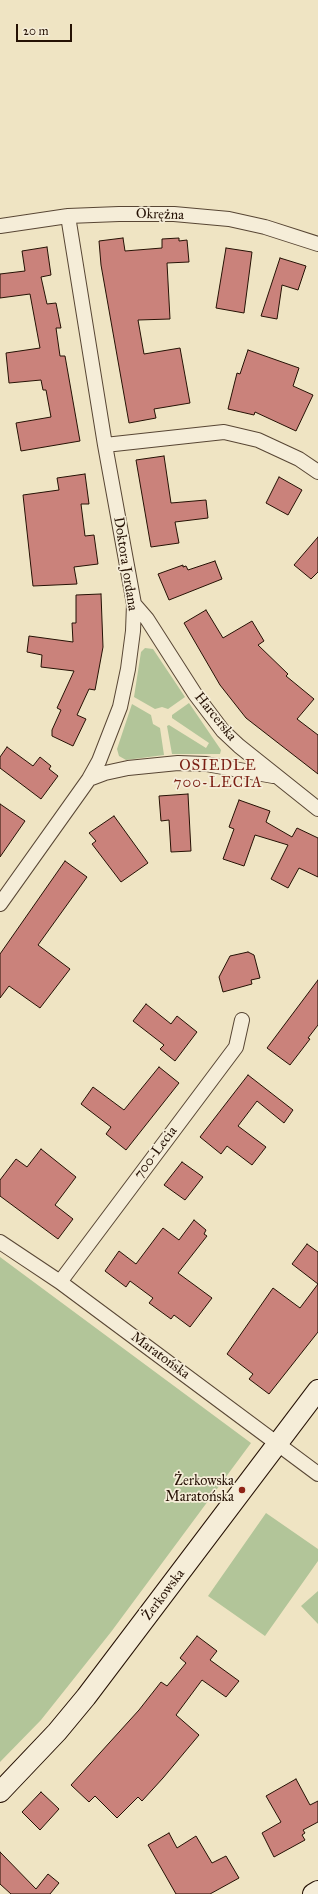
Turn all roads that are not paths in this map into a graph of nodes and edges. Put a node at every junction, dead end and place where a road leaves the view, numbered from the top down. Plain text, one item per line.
1 (68, 216) junction
2 (0, 226) edge
3 (318, 244) edge
4 (105, 445) junction
5 (318, 472) edge
6 (134, 604) junction
7 (275, 776) junction
8 (89, 780) junction
9 (318, 809) edge
10 (0, 904) edge
11 (242, 1020) dead end
12 (0, 1242) edge
13 (60, 1282) junction
14 (318, 1390) edge
15 (277, 1443) junction
16 (318, 1474) edge
17 (0, 1792) edge
18 (318, 1891) edge
19 (313, 1894) edge

1 - 2 street, Okrężna
1 - 3 street, Okrężna
1 - 4 street, Doktora Jordana
4 - 5 street
4 - 6 street, Doktora Jordana
6 - 7 street, Harcerska
6 - 8 street, Doktora Jordana
7 - 8 street
7 - 9 street, Harcerska
8 - 10 street, Doktora Jordana
11 - 13 street, 700-Lecia
12 - 13 street, Maratońska
13 - 15 street, Maratońska
14 - 15 street, Żerkowska
15 - 16 street, Maratońska
15 - 17 street, Żerkowska
18 - 19 street

